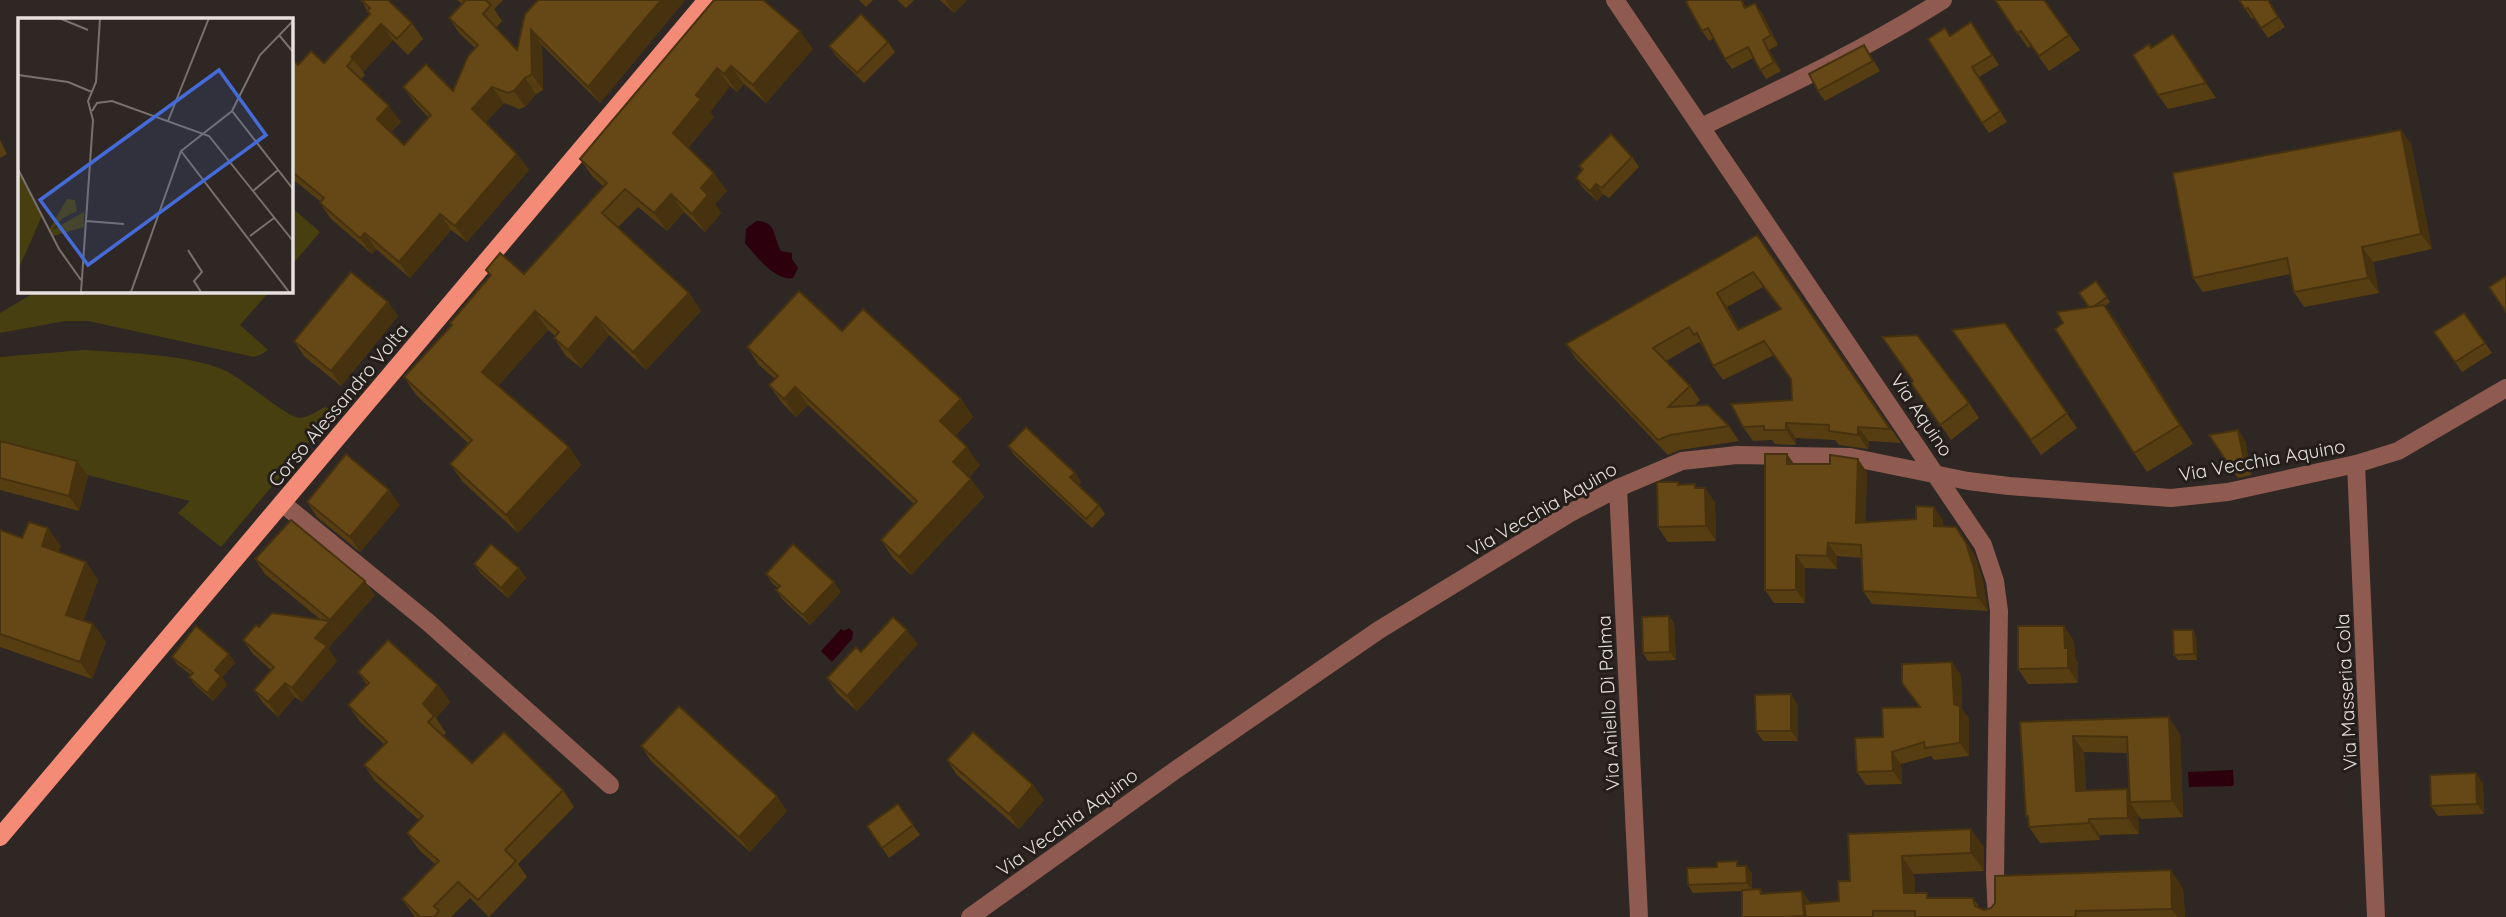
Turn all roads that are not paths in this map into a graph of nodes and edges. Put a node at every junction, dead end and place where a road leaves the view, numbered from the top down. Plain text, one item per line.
1 (707, 0) edge
2 (1615, 0) edge
3 (1943, 0) edge
4 (1701, 127) junction
5 (2506, 388) edge
6 (2356, 464) junction
7 (1936, 475) junction
8 (1618, 488) junction
9 (282, 503) junction
10 (610, 785) dead end
11 (0, 837) edge
12 (970, 917) edge
13 (1639, 917) edge
14 (1997, 917) edge
15 (2376, 917) edge

1 - 9 main road, Corso Alessandro Volta
2 - 4 street, Via Aquino
3 - 4 street
4 - 7 street, Via Aquino
5 - 6 street, Via Vecchia Aquino
6 - 7 street, Via Vecchia Aquino
6 - 15 street, Via Masseria Cola
7 - 8 street, Via Vecchia Aquino
7 - 14 street, Via Aquino
8 - 12 street, Via Vecchia Aquino
8 - 13 street, Via Aniello Di Palma
9 - 10 street
9 - 11 main road, Corso Alessandro Volta

